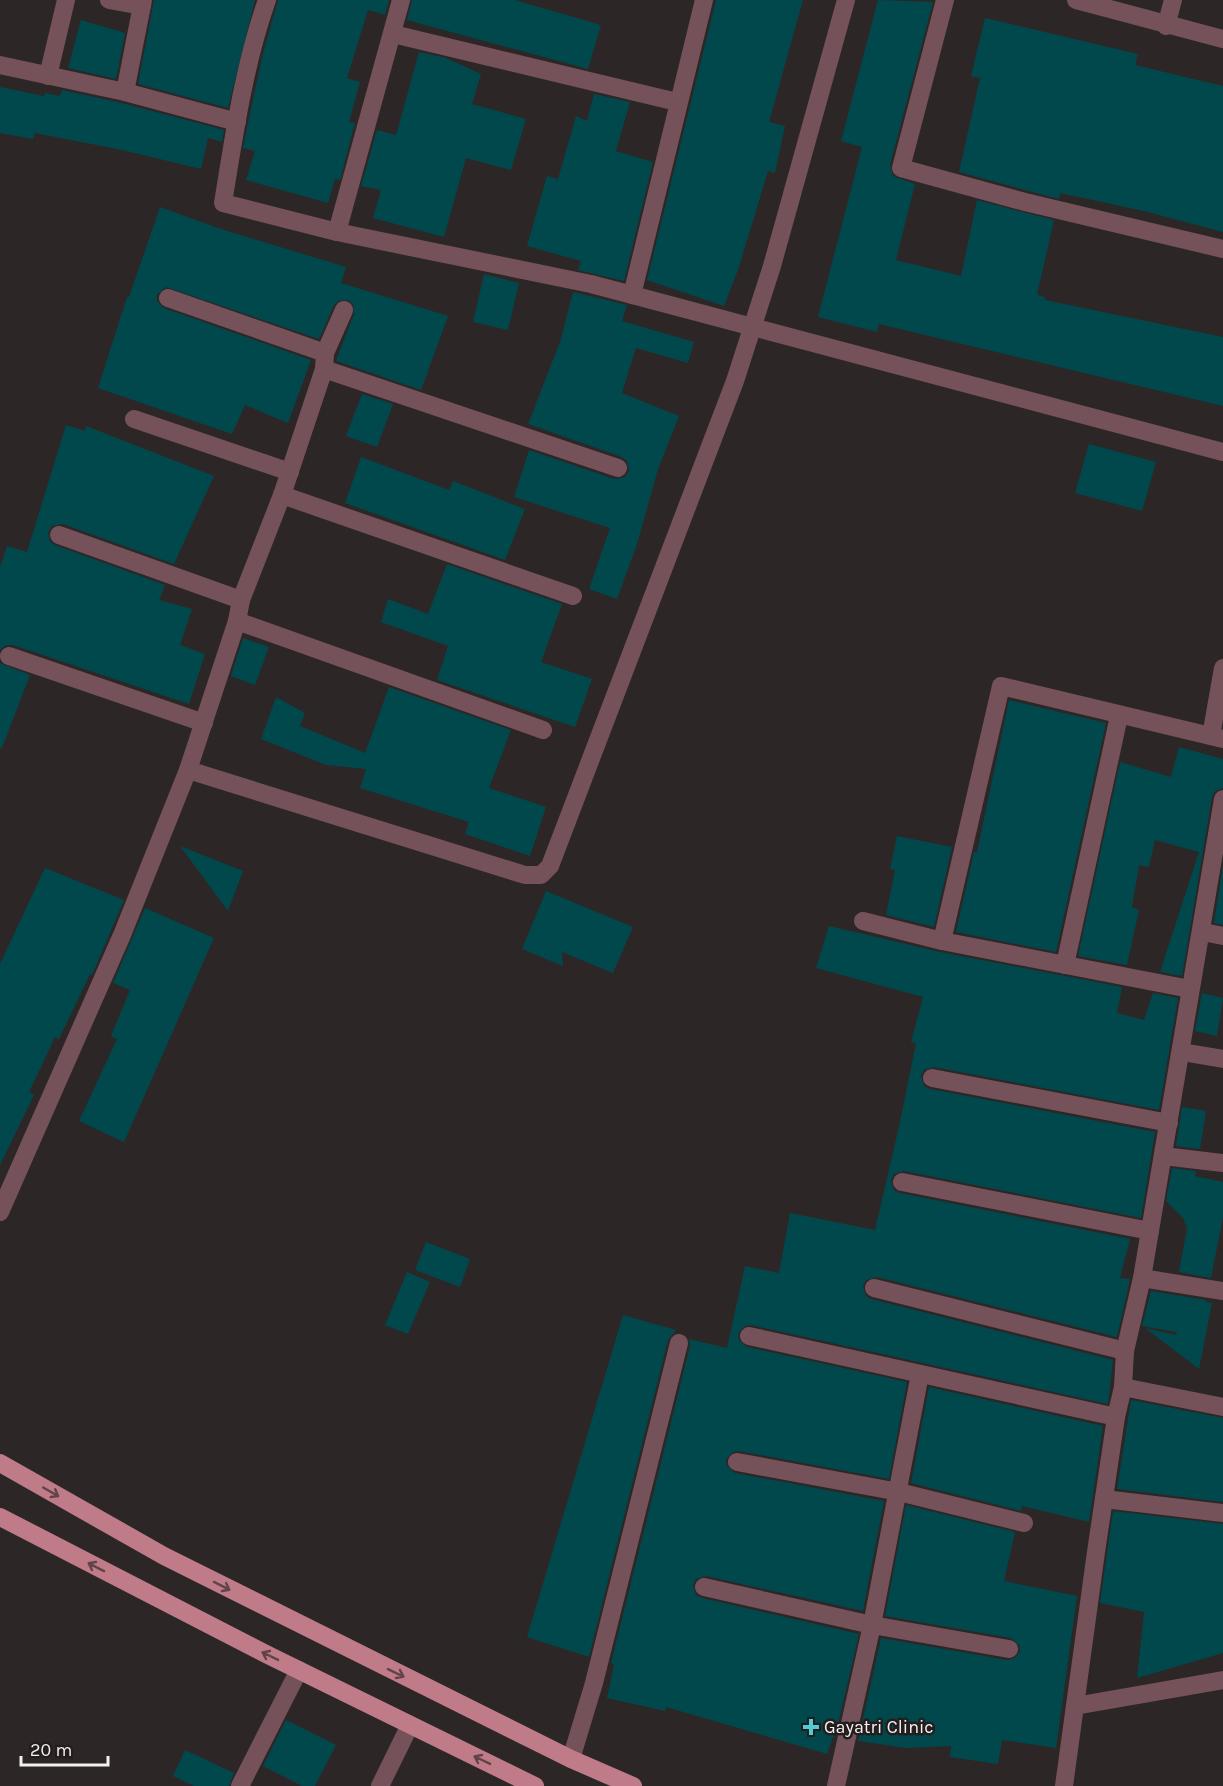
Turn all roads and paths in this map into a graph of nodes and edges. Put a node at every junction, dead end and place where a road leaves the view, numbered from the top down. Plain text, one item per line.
1 (66, 0) edge
2 (109, 0) edge
3 (267, 0) edge
4 (401, 0) edge
5 (704, 0) edge
6 (846, 0) edge
7 (945, 0) edge
8 (1076, 0) edge
9 (1173, 0) edge
10 (143, 3) edge
11 (1166, 26) junction
12 (393, 34) junction
13 (1223, 39) edge
14 (0, 65) edge
15 (48, 76) junction
16 (125, 92) junction
17 (677, 102) junction
18 (237, 122) junction
19 (337, 232) junction
20 (1223, 249) edge
21 (632, 295) junction
22 (168, 298) dead end
23 (344, 310) dead end
24 (752, 327) junction
25 (324, 361) junction
26 (134, 419) dead end
27 (1223, 452) edge
28 (618, 468) dead end
29 (290, 472) junction
30 (282, 495) junction
31 (59, 535) dead end
32 (573, 596) dead end
33 (241, 600) junction
34 (237, 621) junction
35 (9, 656) dead end
36 (1223, 668) edge
37 (1119, 716) junction
38 (204, 723) junction
39 (543, 730) dead end
40 (1217, 737) edge
41 (188, 770) junction
42 (1223, 799) edge
43 (1222, 818) edge
44 (862, 921) dead end
45 (1203, 932) junction
46 (1223, 936) edge
47 (942, 941) junction
48 (1065, 965) junction
49 (1190, 989) junction
50 (1182, 1052) junction
51 (1223, 1059) edge
52 (932, 1078) dead end
53 (1169, 1123) junction
54 (1162, 1156) junction
55 (1223, 1163) edge
56 (902, 1182) dead end
57 (0, 1212) edge
58 (1150, 1231) junction
59 (1142, 1278) junction
60 (874, 1288) dead end
61 (1223, 1291) edge
62 (749, 1336) dead end
63 (679, 1343) dead end
64 (1125, 1351) junction
65 (920, 1374) junction
66 (1123, 1387) junction
67 (1223, 1407) edge
68 (1116, 1417) junction
69 (737, 1462) dead end
70 (0, 1463) edge
71 (898, 1492) junction
72 (1104, 1499) junction
73 (1223, 1513) edge
74 (0, 1518) edge
75 (1024, 1523) dead end
76 (704, 1587) dead end
77 (872, 1625) junction
78 (1009, 1649) dead end
79 (299, 1670) junction
80 (1223, 1680) edge
81 (1075, 1706) junction
82 (410, 1725) junction
83 (571, 1759) junction
84 (527, 1784) edge
85 (240, 1786) edge
86 (380, 1786) edge
87 (633, 1786) edge
88 (836, 1786) edge
89 (1064, 1786) edge

1 - 15 street
2 - 10 street
3 - 18 street
4 - 12 street
5 - 17 street
6 - 24 street
7 - 20 street
8 - 11 street
9 - 11 street
10 - 16 street
11 - 13 street
12 - 17 street
12 - 19 street
14 - 15 street
15 - 16 street
16 - 18 street
17 - 21 street
18 - 19 street
19 - 21 street
21 - 24 street
22 - 25 street
23 - 25 street
24 - 27 street
24 - 41 street
25 - 28 street
25 - 29 street
26 - 29 street
29 - 30 street
30 - 32 street
30 - 33 street
31 - 33 street
33 - 34 street
34 - 38 street
34 - 39 street
35 - 38 street
36 - 40 street
37 - 40 street
37 - 47 street
37 - 48 street
38 - 41 street
41 - 57 street
42 - 43 street
43 - 45 street
44 - 47 street
45 - 46 street
45 - 49 street
47 - 48 street
48 - 49 street
49 - 50 street
50 - 51 street
50 - 53 street
52 - 53 street
53 - 54 street
54 - 55 street
54 - 58 street
56 - 58 street
58 - 59 street
59 - 61 street
59 - 64 street
60 - 64 street
62 - 65 street
63 - 83 street
64 - 66 street
65 - 68 street
65 - 71 street
66 - 67 street
66 - 68 street
68 - 72 street
69 - 71 street
70 -> 83 main road
71 - 75 street
71 - 77 street
72 - 73 street
72 - 81 street
79 -> 74 main road
76 - 77 street
77 - 78 street
77 - 88 street
79 - 82 main road
79 - 85 street
80 - 81 street
81 - 89 street
84 -> 82 main road
82 - 86 street
83 - 87 main road

